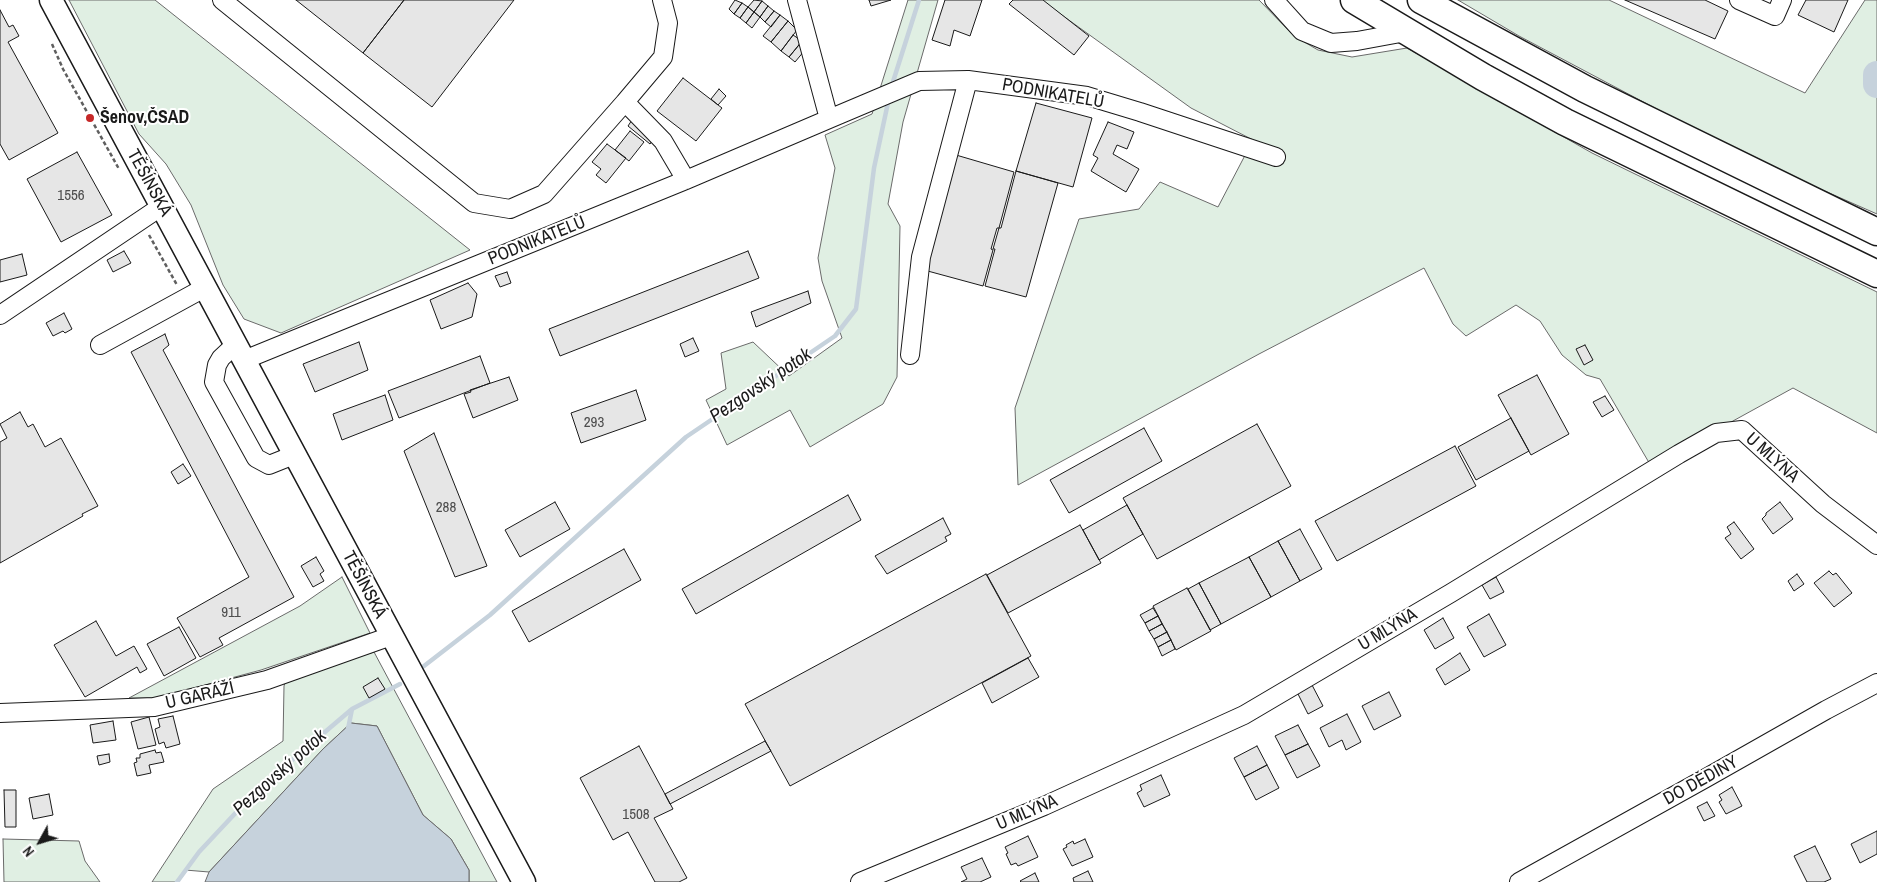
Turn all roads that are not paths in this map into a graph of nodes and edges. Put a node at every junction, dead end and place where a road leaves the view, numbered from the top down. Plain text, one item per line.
1 (51, 0) edge
2 (222, 0) edge
3 (662, 0) edge
4 (797, 0) edge
5 (1274, 0) edge
6 (1354, 0) edge
7 (1422, 0) edge
8 (1739, 0) edge
9 (1782, 0) edge
10 (1406, 32) junction
11 (968, 80) junction
12 (625, 102) junction
13 (830, 119) junction
14 (1276, 157) dead end
15 (686, 180) junction
16 (162, 206) junction
17 (1877, 232) edge
18 (1877, 274) edge
19 (206, 287) junction
20 (0, 315) edge
21 (100, 345) dead end
22 (240, 352) junction
23 (910, 355) dead end
24 (294, 455) junction
25 (1877, 544) edge
26 (391, 636) junction
27 (1877, 683) edge
28 (0, 713) edge
29 (1523, 881) edge
30 (524, 882) edge
31 (860, 882) edge

1 - 16 main road, TĚŠÍNSKÁ
2 - 12 street
3 - 12 street
4 - 13 street
5 - 10 street
6 - 10 highway
7 - 17 highway
8 - 9 street
10 - 18 highway
11 - 13 street, PODNIKATELŮ
11 - 14 street, PODNIKATELŮ
11 - 23 street
12 - 15 street
13 - 15 street, PODNIKATELŮ
15 - 22 street, PODNIKATELŮ
16 - 19 main road, TĚŠÍNSKÁ
16 - 20 street
19 - 21 street
19 - 22 main road, TĚŠÍNSKÁ
22 - 24 main road, TĚŠÍNSKÁ
22 - 24 street
24 - 26 main road, TĚŠÍNSKÁ
25 - 31 street, U MLÝNA
26 - 28 street, U GARÁŽÍ
26 - 30 main road, TĚŠÍNSKÁ
27 - 29 street, DO DĚDINY

